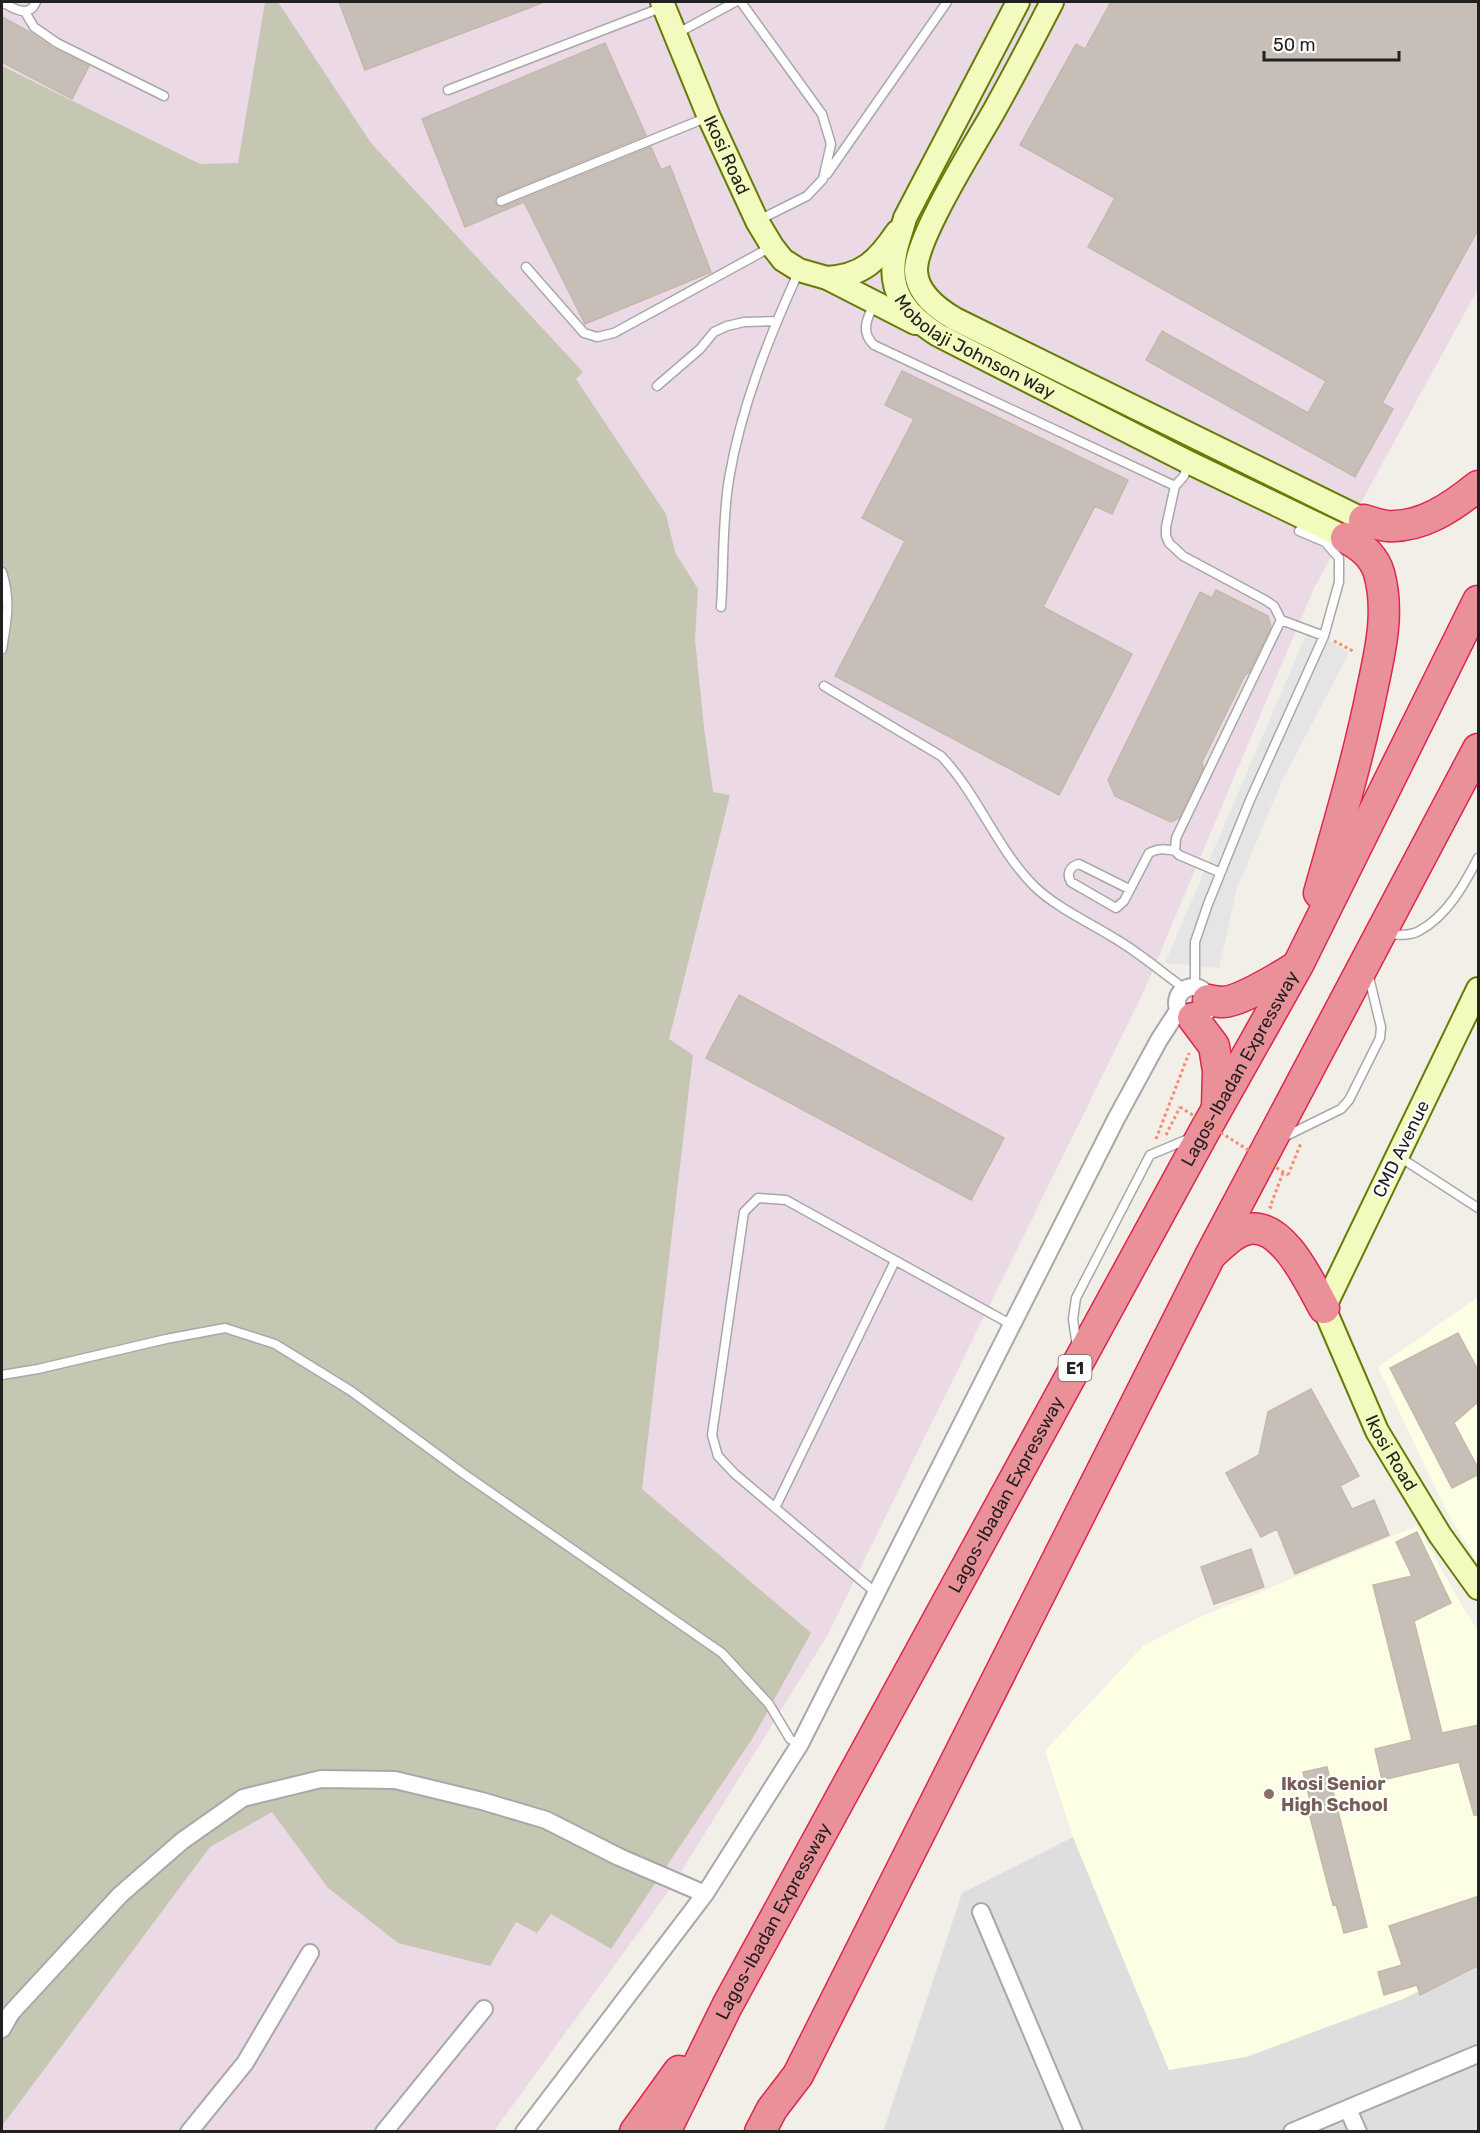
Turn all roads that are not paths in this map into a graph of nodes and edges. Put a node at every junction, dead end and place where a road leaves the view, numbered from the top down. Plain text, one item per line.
1 (2, 2) edge
2 (36, 2) edge
3 (735, 2) edge
4 (741, 2) edge
5 (947, 2) edge
6 (1018, 2) edge
7 (1052, 2) edge
8 (663, 4) edge
9 (25, 12) junction
10 (675, 35) junction
11 (448, 90) dead end
12 (164, 96) dead end
13 (709, 117) junction
14 (823, 179) junction
15 (501, 201) dead end
16 (905, 218) junction
17 (757, 221) junction
18 (772, 246) junction
19 (894, 260) junction
20 (918, 262) junction
21 (871, 264) junction
22 (526, 267) dead end
23 (800, 270) junction
24 (827, 278) junction
25 (930, 301) junction
26 (874, 302) junction
27 (908, 317) junction
28 (777, 321) junction
29 (657, 386) dead end
30 (1188, 462) junction
31 (1175, 486) junction
32 (1479, 486) edge
33 (1355, 529) junction
34 (1299, 531) dead end
35 (2, 572) edge
36 (1479, 601) edge
37 (722, 607) dead end
38 (1281, 620) junction
39 (1324, 636) junction
40 (2, 649) edge
41 (825, 686) dead end
42 (1479, 749) edge
43 (1175, 851) junction
44 (1479, 858) edge
45 (1219, 872) junction
46 (1129, 889) junction
47 (1380, 934) junction
48 (1365, 962) junction
49 (1298, 965) junction
50 (1479, 989) edge
51 (1188, 1005) junction
52 (1211, 1121) junction
53 (1278, 1153) junction
54 (1398, 1156) junction
55 (1479, 1208) edge
56 (1210, 1256) junction
57 (895, 1261) junction
58 (1324, 1308) junction
59 (1011, 1325) junction
60 (1078, 1362) junction
61 (2, 1375) edge
62 (775, 1508) junction
63 (1479, 1588) edge
64 (876, 1593) junction
65 (800, 1744) junction
66 (705, 1894) junction
67 (981, 1912) dead end
68 (310, 1953) dead end
69 (727, 2006) junction
70 (484, 2009) dead end
71 (2, 2029) edge
72 (1479, 2054) edge
73 (798, 2075) junction
74 (1348, 2109) junction
75 (189, 2132) edge
76 (384, 2132) edge
77 (524, 2132) edge
78 (635, 2132) edge
79 (665, 2132) edge
80 (760, 2132) edge
81 (781, 2132) edge
82 (1074, 2132) edge
83 (1292, 2132) edge
84 (1358, 2132) edge

1 - 9 lane
2 - 9 lane
3 - 10 lane
4 - 14 lane
5 - 14 lane
6 - 16 street, Mobolaji Johnson Way
7 - 20 street, Mobolaji Johnson Way
8 - 10 street, Ikosi Road
8 - 11 lane
9 - 12 lane
10 - 13 street, Ikosi Road
13 - 15 lane
13 - 17 street, Ikosi Road
14 - 17 lane
16 - 19 street, Mobolaji Johnson Way
16 - 21 street
17 - 18 street, Ikosi Road
18 - 22 lane
18 - 23 street, Ikosi Road
19 - 20 street
19 - 21 street
19 - 27 street, Mobolaji Johnson Way
20 - 25 street, Mobolaji Johnson Way
21 - 24 street
23 - 24 street, Ikosi Road
23 - 28 lane
24 - 26 street, Ikosi Road
25 - 27 street
25 - 33 street, Mobolaji Johnson Way
26 - 27 street, Ikosi Road
26 - 31 lane
27 - 30 street, Mobolaji Johnson Way
28 - 29 lane
28 - 37 lane
30 - 31 lane
30 - 33 street, Mobolaji Johnson Way
31 - 38 lane
32 - 33 highway
33 - 49 highway
34 - 39 lane
35 - 40 lane
36 - 49 highway, Lagos-Ibadan Expressway / E1
38 - 39 lane
38 - 43 lane
39 - 45 lane
41 - 51 lane
42 - 47 highway
43 - 45 lane
43 - 46 lane
44 - 47 lane
45 - 51 lane
46 - 46 lane
47 - 48 highway
48 - 53 highway
48 - 53 lane
49 - 51 highway
49 - 52 highway, Lagos-Ibadan Expressway / E1
50 - 54 street, CMD Avenue
51 - 52 highway
51 - 59 street
52 - 60 highway, Lagos-Ibadan Expressway / E1
52 - 60 lane
53 - 56 highway
54 - 55 lane
54 - 58 street, CMD Avenue
56 - 58 highway
56 - 73 highway
57 - 59 lane
57 - 62 lane
57 - 62 lane
58 - 63 street, Ikosi Road
59 - 64 street
60 - 69 highway, Lagos-Ibadan Expressway / E1
61 - 65 lane
62 - 64 lane
64 - 65 street
65 - 66 street
66 - 71 street
66 - 77 street
67 - 82 street
68 - 75 street
69 - 78 highway
69 - 79 highway, Lagos-Ibadan Expressway / E1
70 - 76 street
72 - 74 street
73 - 80 highway
73 - 81 highway
74 - 83 street
74 - 84 street

